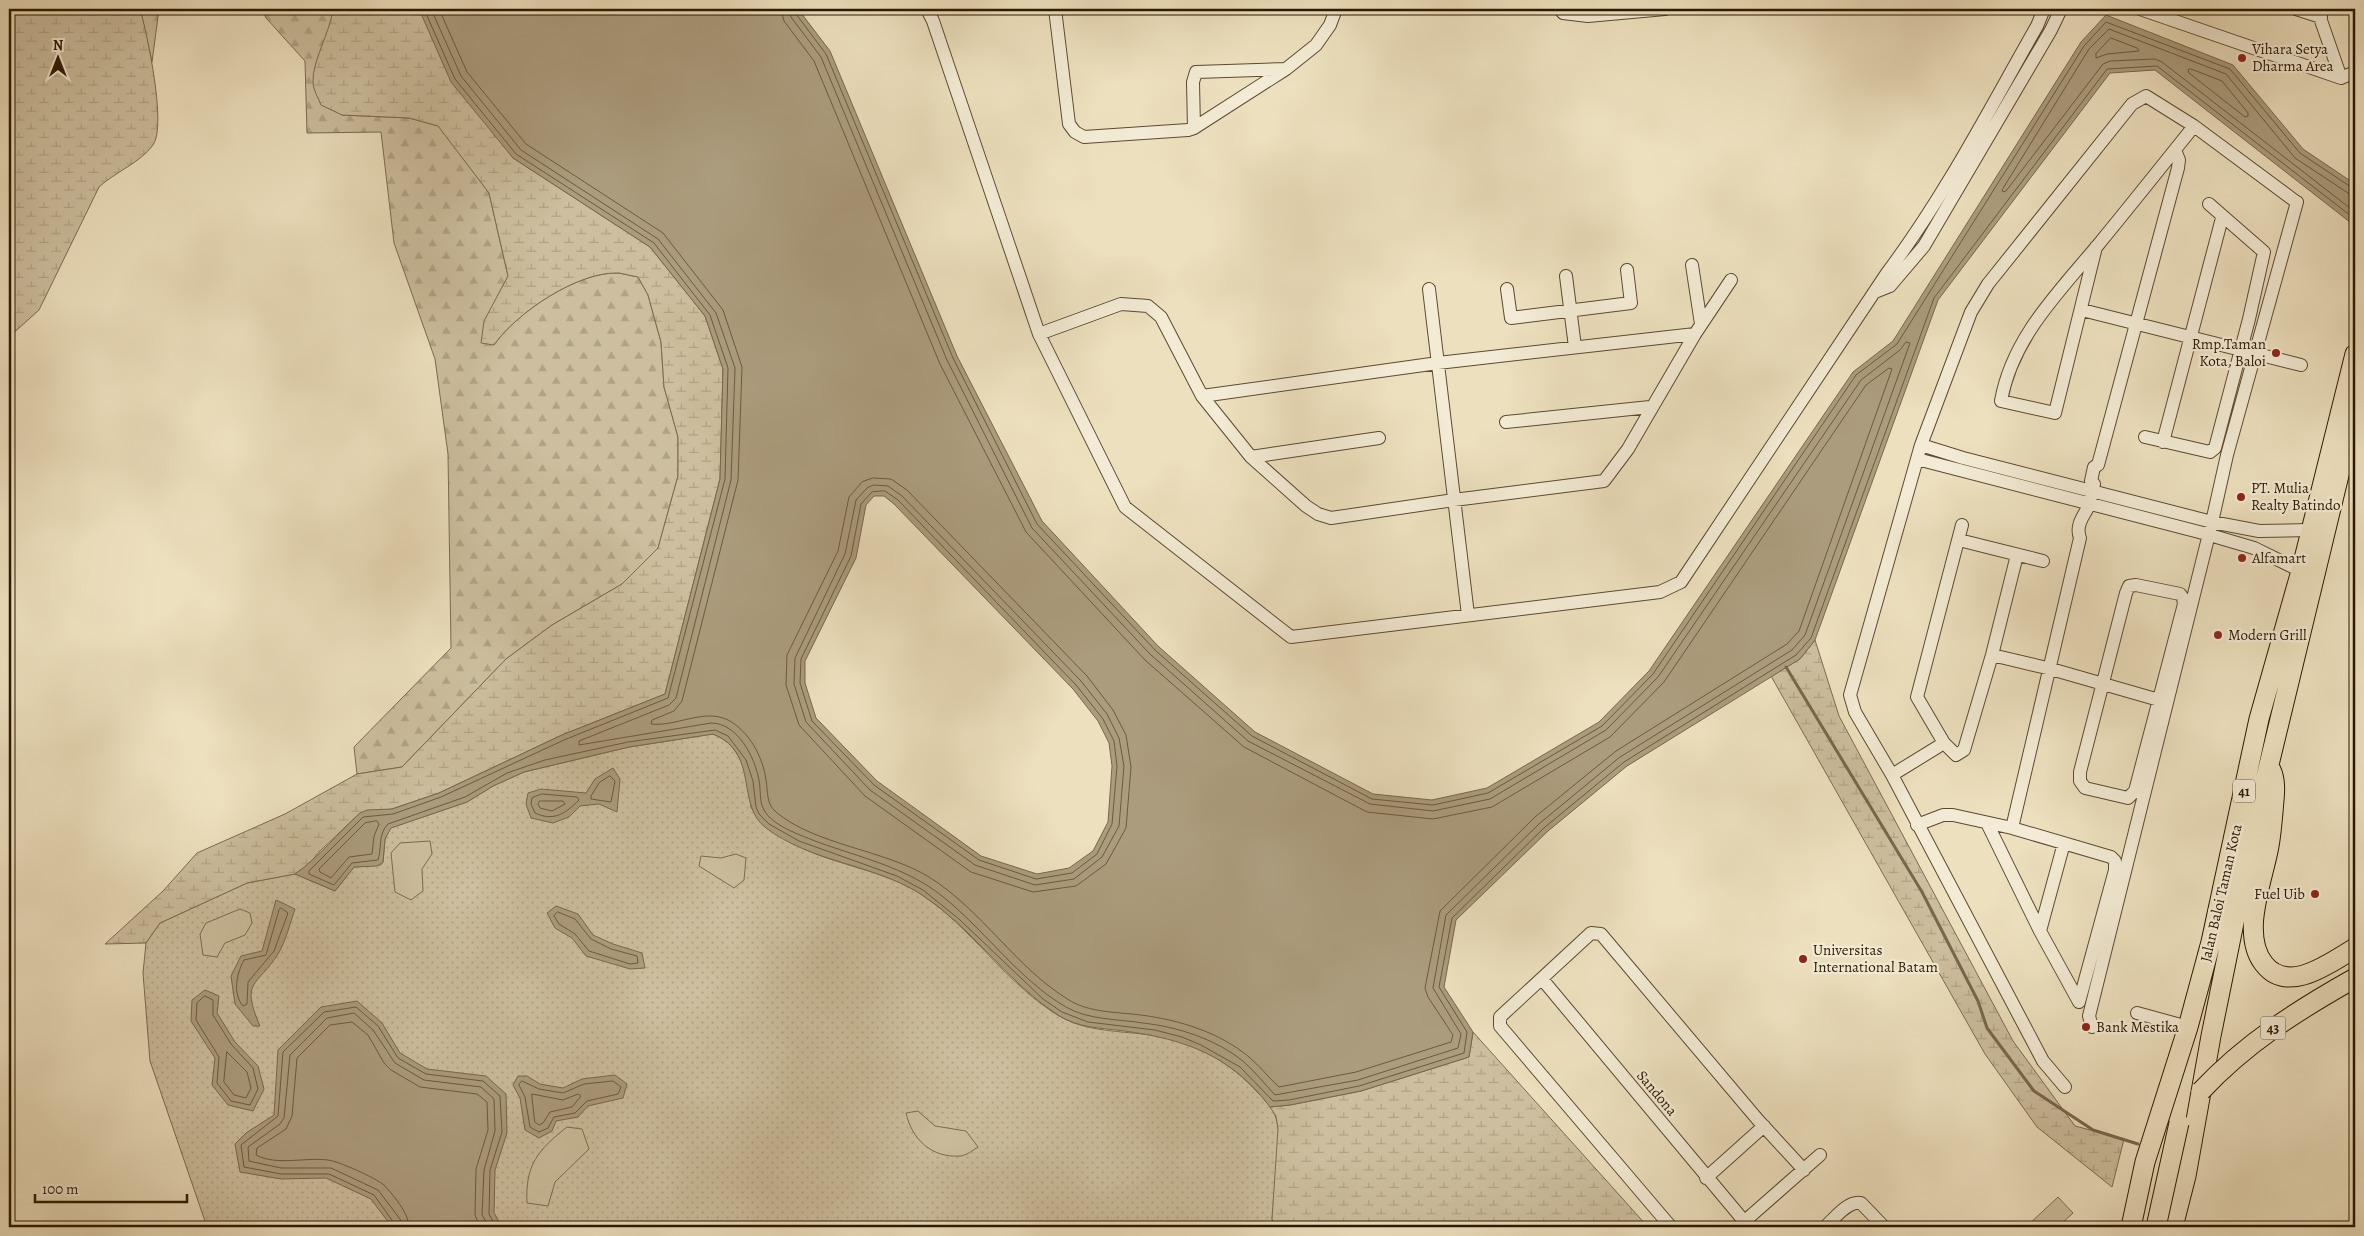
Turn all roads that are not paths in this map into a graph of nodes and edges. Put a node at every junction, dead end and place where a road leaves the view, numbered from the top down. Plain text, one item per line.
1 (927, 9) edge
2 (1055, 9) edge
3 (1336, 9) edge
4 (1560, 9) edge
5 (1666, 9) edge
6 (2044, 9) edge
7 (2061, 9) edge
8 (2140, 9) edge
9 (2296, 9) edge
10 (2319, 13) edge
11 (1286, 69) junction
12 (2355, 72) edge
13 (2341, 78) junction
14 (2194, 126) junction
15 (1194, 128) junction
16 (2175, 150) junction
17 (2209, 204) dead end
18 (2222, 218) junction
19 (2096, 247) junction
20 (1692, 265) dead end
21 (1627, 270) dead end
22 (1566, 276) dead end
23 (1731, 280) dead end
24 (1429, 289) dead end
25 (1507, 289) dead end
26 (1875, 292) junction
27 (1570, 310) junction
28 (2082, 310) junction
29 (2135, 324) junction
30 (1698, 329) junction
31 (1039, 334) junction
32 (2190, 337) junction
33 (1575, 347) junction
34 (2241, 349) junction
35 (2254, 352) junction
36 (2355, 354) edge
37 (1438, 363) junction
38 (2301, 365) dead end
39 (2352, 377) edge
40 (1202, 396) junction
41 (1650, 407) junction
42 (2355, 409) edge
43 (1506, 422) dead end
44 (2145, 437) dead end
45 (1379, 438) dead end
46 (2163, 442) junction
47 (1920, 445) junction
48 (1251, 457) junction
49 (1917, 459) junction
50 (2008, 470) junction
51 (2004, 482) junction
52 (2093, 487) junction
53 (1454, 500) junction
54 (2087, 508) junction
55 (2212, 522) junction
56 (1962, 525) dead end
57 (2311, 530) junction
58 (2209, 535) junction
59 (1958, 540) junction
60 (2018, 555) junction
61 (2042, 561) dead end
62 (2301, 570) junction
63 (1468, 615) junction
64 (1992, 655) junction
65 (2050, 669) junction
66 (2104, 684) junction
67 (2159, 700) junction
68 (2260, 719) junction
69 (2278, 723) junction
70 (1944, 743) junction
71 (2268, 765) junction
72 (1892, 775) junction
73 (1918, 825) junction
74 (1988, 825) junction
75 (2012, 828) junction
76 (2064, 843) junction
77 (2040, 931) junction
78 (2355, 948) edge
79 (2355, 978) edge
80 (1542, 979) junction
81 (2138, 1013) dead end
82 (2092, 1026) dead end
83 (2188, 1027) junction
84 (2065, 1087) dead end
85 (1764, 1126) junction
86 (1820, 1155) dead end
87 (2145, 1162) junction
88 (1804, 1170) junction
89 (2186, 1176) junction
90 (1706, 1178) junction
91 (1744, 1226) edge
92 (1670, 1227) edge
93 (1825, 1227) edge
94 (1884, 1227) edge
95 (2130, 1227) edge
96 (2156, 1227) edge
97 (2173, 1227) edge

1 - 31 street
2 - 15 street
3 - 11 street
4 - 5 street
6 - 26 street
7 - 26 street
8 - 13 street
9 - 10 street
10 - 13 street
11 - 15 street
11 - 15 street
12 - 13 street
14 - 16 street
14 - 35 street
14 - 47 street
16 - 19 street
16 - 29 street
17 - 18 street
18 - 32 street
18 - 34 street
19 - 28 street
19 - 28 street
20 - 30 street
21 - 27 street
22 - 27 street
23 - 30 street
24 - 37 street
25 - 27 street
26 - 63 street
27 - 33 street
28 - 29 street
29 - 32 street
29 - 52 street
30 - 33 street
30 - 41 street
31 - 40 street
31 - 63 street
32 - 34 street
32 - 46 street
33 - 37 street
34 - 35 street
34 - 46 street
35 - 38 street
35 - 55 street
36 - 39 highway, Jalan Baloi Taman Kota / 41
37 - 40 street
37 - 53 street
39 - 57 highway, Jalan Baloi Taman Kota / 41
40 - 48 street
41 - 43 street
41 - 53 street
42 - 69 highway, Jalan Baloi Taman Kota / 41
44 - 46 street
45 - 48 street
47 - 49 street
47 - 50 street
48 - 53 street
49 - 51 street
49 - 72 street
50 - 51 street
50 - 52 street
51 - 54 street
52 - 54 street
52 - 55 street
53 - 63 street
54 - 58 street
54 - 65 street
55 - 57 street
55 - 58 street
56 - 59 street
57 - 62 highway, Jalan Baloi Taman Kota / 41
58 - 62 street
58 - 82 street
59 - 60 street
59 - 70 street
60 - 61 street
60 - 64 street
62 - 68 highway, Jalan Baloi Taman Kota / 41
64 - 65 street
64 - 70 street
65 - 66 street
65 - 75 street
66 - 67 street
66 - 67 street
66 - 67 street
68 - 69 highway
68 - 83 highway, Jalan Baloi Taman Kota / 41
69 - 71 highway, Jalan Baloi Taman Kota / 41
70 - 72 street
71 - 78 highway
71 - 89 highway, Jalan Baloi Taman Kota / 41
72 - 73 street
73 - 74 street
73 - 84 street
74 - 75 street
74 - 77 street
75 - 76 street
76 - 77 street
76 - 77 street
79 - 96 highway, 43, bridge
80 - 85 street
80 - 90 street, Sandona
80 - 92 street
81 - 83 street
83 - 87 highway, Jalan Baloi Taman Kota / 41
85 - 88 street
85 - 90 street
86 - 88 street
87 - 89 highway
87 - 95 highway, Jalan Baloi Taman Kota / 41
88 - 91 street
89 - 97 highway, Jalan Baloi Taman Kota
90 - 91 street, Sandona
93 - 94 street

